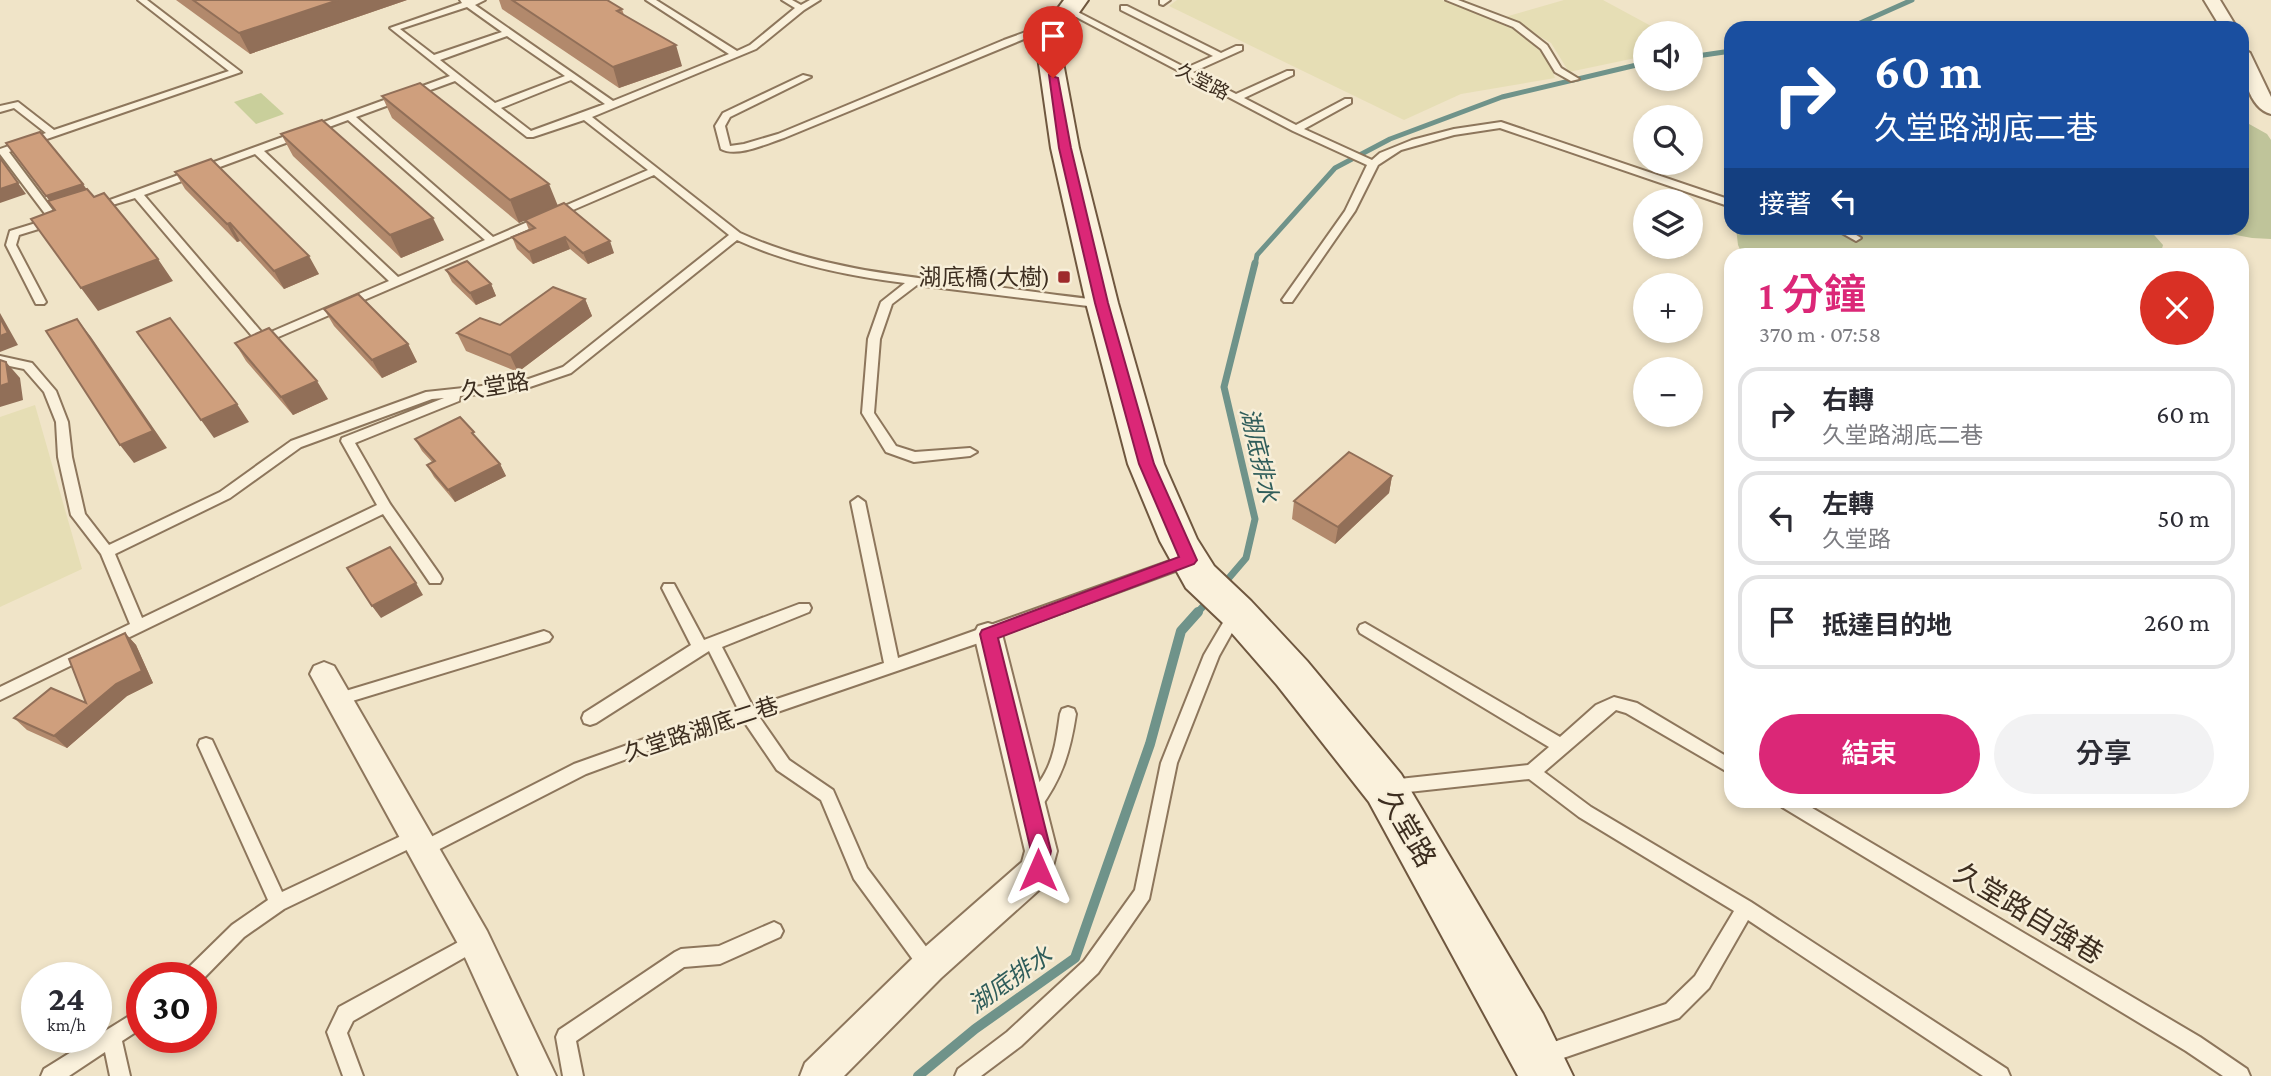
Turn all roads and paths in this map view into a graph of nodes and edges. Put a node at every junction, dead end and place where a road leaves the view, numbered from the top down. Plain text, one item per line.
1 (142, 0) edge
2 (481, 0) edge
3 (650, 0) edge
4 (786, 0) edge
5 (816, 0) edge
6 (1450, 0) edge
7 (2212, 0) edge
8 (465, 2) edge
9 (801, 8) junction
10 (1124, 8) dead end
11 (1067, 11) edge
12 (2225, 21) edge
13 (509, 32) junction
14 (1239, 48) dead end
15 (736, 54) junction
16 (1220, 56) junction
17 (433, 59) junction
18 (2249, 69) edge
19 (1185, 72) junction
20 (1290, 73) dead end
21 (573, 76) junction
22 (456, 77) junction
23 (806, 77) dead end
24 (1574, 79) dead end
25 (1236, 98) junction
26 (1349, 101) dead end
27 (612, 105) junction
28 (494, 107) junction
29 (0, 109) edge
30 (2271, 109) edge
31 (25, 110) junction
32 (349, 116) junction
33 (585, 116) junction
34 (0, 118) edge
35 (1296, 129) junction
36 (53, 134) junction
37 (257, 150) junction
38 (1373, 164) junction
39 (655, 171) junction
40 (137, 194) junction
41 (1724, 202) edge
42 (81, 212) edge
43 (68, 216) edge
44 (55, 220) junction
45 (736, 235) junction
46 (1851, 235) edge
47 (1856, 238) dead end
48 (492, 241) junction
49 (915, 281) junction
50 (397, 282) junction
51 (1288, 300) dead end
52 (40, 302) dead end
53 (1102, 303) junction
54 (0, 360) edge
55 (472, 391) junction
56 (970, 452) dead end
57 (858, 502) dead end
58 (385, 507) junction
59 (107, 552) junction
60 (435, 579) dead end
61 (669, 588) dead end
62 (1214, 589) junction
63 (804, 608) dead end
64 (138, 625) junction
65 (1365, 629) dead end
66 (988, 634) junction
67 (544, 637) dead end
68 (706, 646) junction
69 (892, 666) junction
70 (332, 687) joint
71 (0, 694) edge
72 (1068, 713) dead end
73 (749, 715) junction
74 (590, 718) dead end
75 (206, 745) dead end
76 (1561, 746) junction
77 (1724, 763) edge
78 (1532, 772) junction
79 (1385, 788) junction
80 (1031, 808) junction
81 (1798, 808) edge
82 (420, 843) junction
83 (278, 902) junction
84 (1745, 908) junction
85 (774, 931) dead end
86 (475, 942) junction
87 (207, 962) edge
88 (929, 966) junction
89 (126, 1028) edge
90 (112, 1038) joint
91 (88, 1053) edge
92 (1541, 1066) edge
93 (51, 1076) edge
94 (120, 1076) edge
95 (353, 1076) edge
96 (538, 1076) edge
97 (573, 1076) edge
98 (818, 1076) edge
99 (965, 1076) edge
100 (2000, 1076) edge
101 (2240, 1076) edge

1 - 36 lane
2 - 8 lane
3 - 15 lane
4 - 9 lane
5 - 9 lane
6 - 24 lane
7 - 12 street
8 - 13 lane
8 - 17 lane
9 - 15 lane
10 - 16 lane
11 - 19 lane, 久堂路
11 - 23 lane
11 - 53 street, 久堂路
13 - 17 lane
13 - 21 lane
14 - 16 lane
15 - 27 lane
16 - 19 lane
17 - 22 lane
18 - 30 street
19 - 25 lane, 久堂路
20 - 25 lane
21 - 27 lane
21 - 28 lane
22 - 28 lane
22 - 32 lane
25 - 35 lane, 久堂路
26 - 35 lane
27 - 33 lane
28 - 33 lane
29 - 31 lane
31 - 34 lane
31 - 36 lane
32 - 37 lane
32 - 48 lane
33 - 39 lane
35 - 38 lane, 久堂路
36 - 44 lane
37 - 40 lane
37 - 50 lane
38 - 41 lane
38 - 51 lane
39 - 45 lane
39 - 48 lane
40 - 42 lane
40 - 50 lane
43 - 44 lane
44 - 52 lane
45 - 49 lane
45 - 55 lane, 久堂路
46 - 47 lane
48 - 50 lane
49 - 53 lane
49 - 56 lane
53 - 62 street, 久堂路
54 - 59 lane
55 - 58 lane
55 - 59 lane, 久堂路
57 - 69 lane
58 - 60 lane
58 - 64 lane
59 - 64 lane
61 - 68 lane
62 - 66 lane, 久堂路湖底二巷
62 - 79 street, 久堂路
62 - 99 lane
63 - 68 lane
64 - 71 lane
65 - 76 lane
66 - 69 lane, 久堂路湖底二巷
66 - 80 street
67 - 70 lane
68 - 73 lane
68 - 74 lane
69 - 73 lane, 久堂路湖底二巷
70 - 82 street
72 - 80 lane
73 - 82 lane, 久堂路湖底二巷
73 - 88 lane
75 - 83 lane
76 - 77 lane
76 - 78 lane
78 - 79 lane
78 - 84 lane
79 - 92 street, 久堂路
80 - 88 street
81 - 101 lane, 久堂路自強巷
82 - 83 lane, 久堂路湖底二巷
82 - 86 street
83 - 87 lane, 久堂路湖底二巷
84 - 92 lane
84 - 100 lane
85 - 97 lane
86 - 95 lane
86 - 96 street
88 - 98 street
89 - 90 lane
90 - 94 lane
91 - 93 lane

